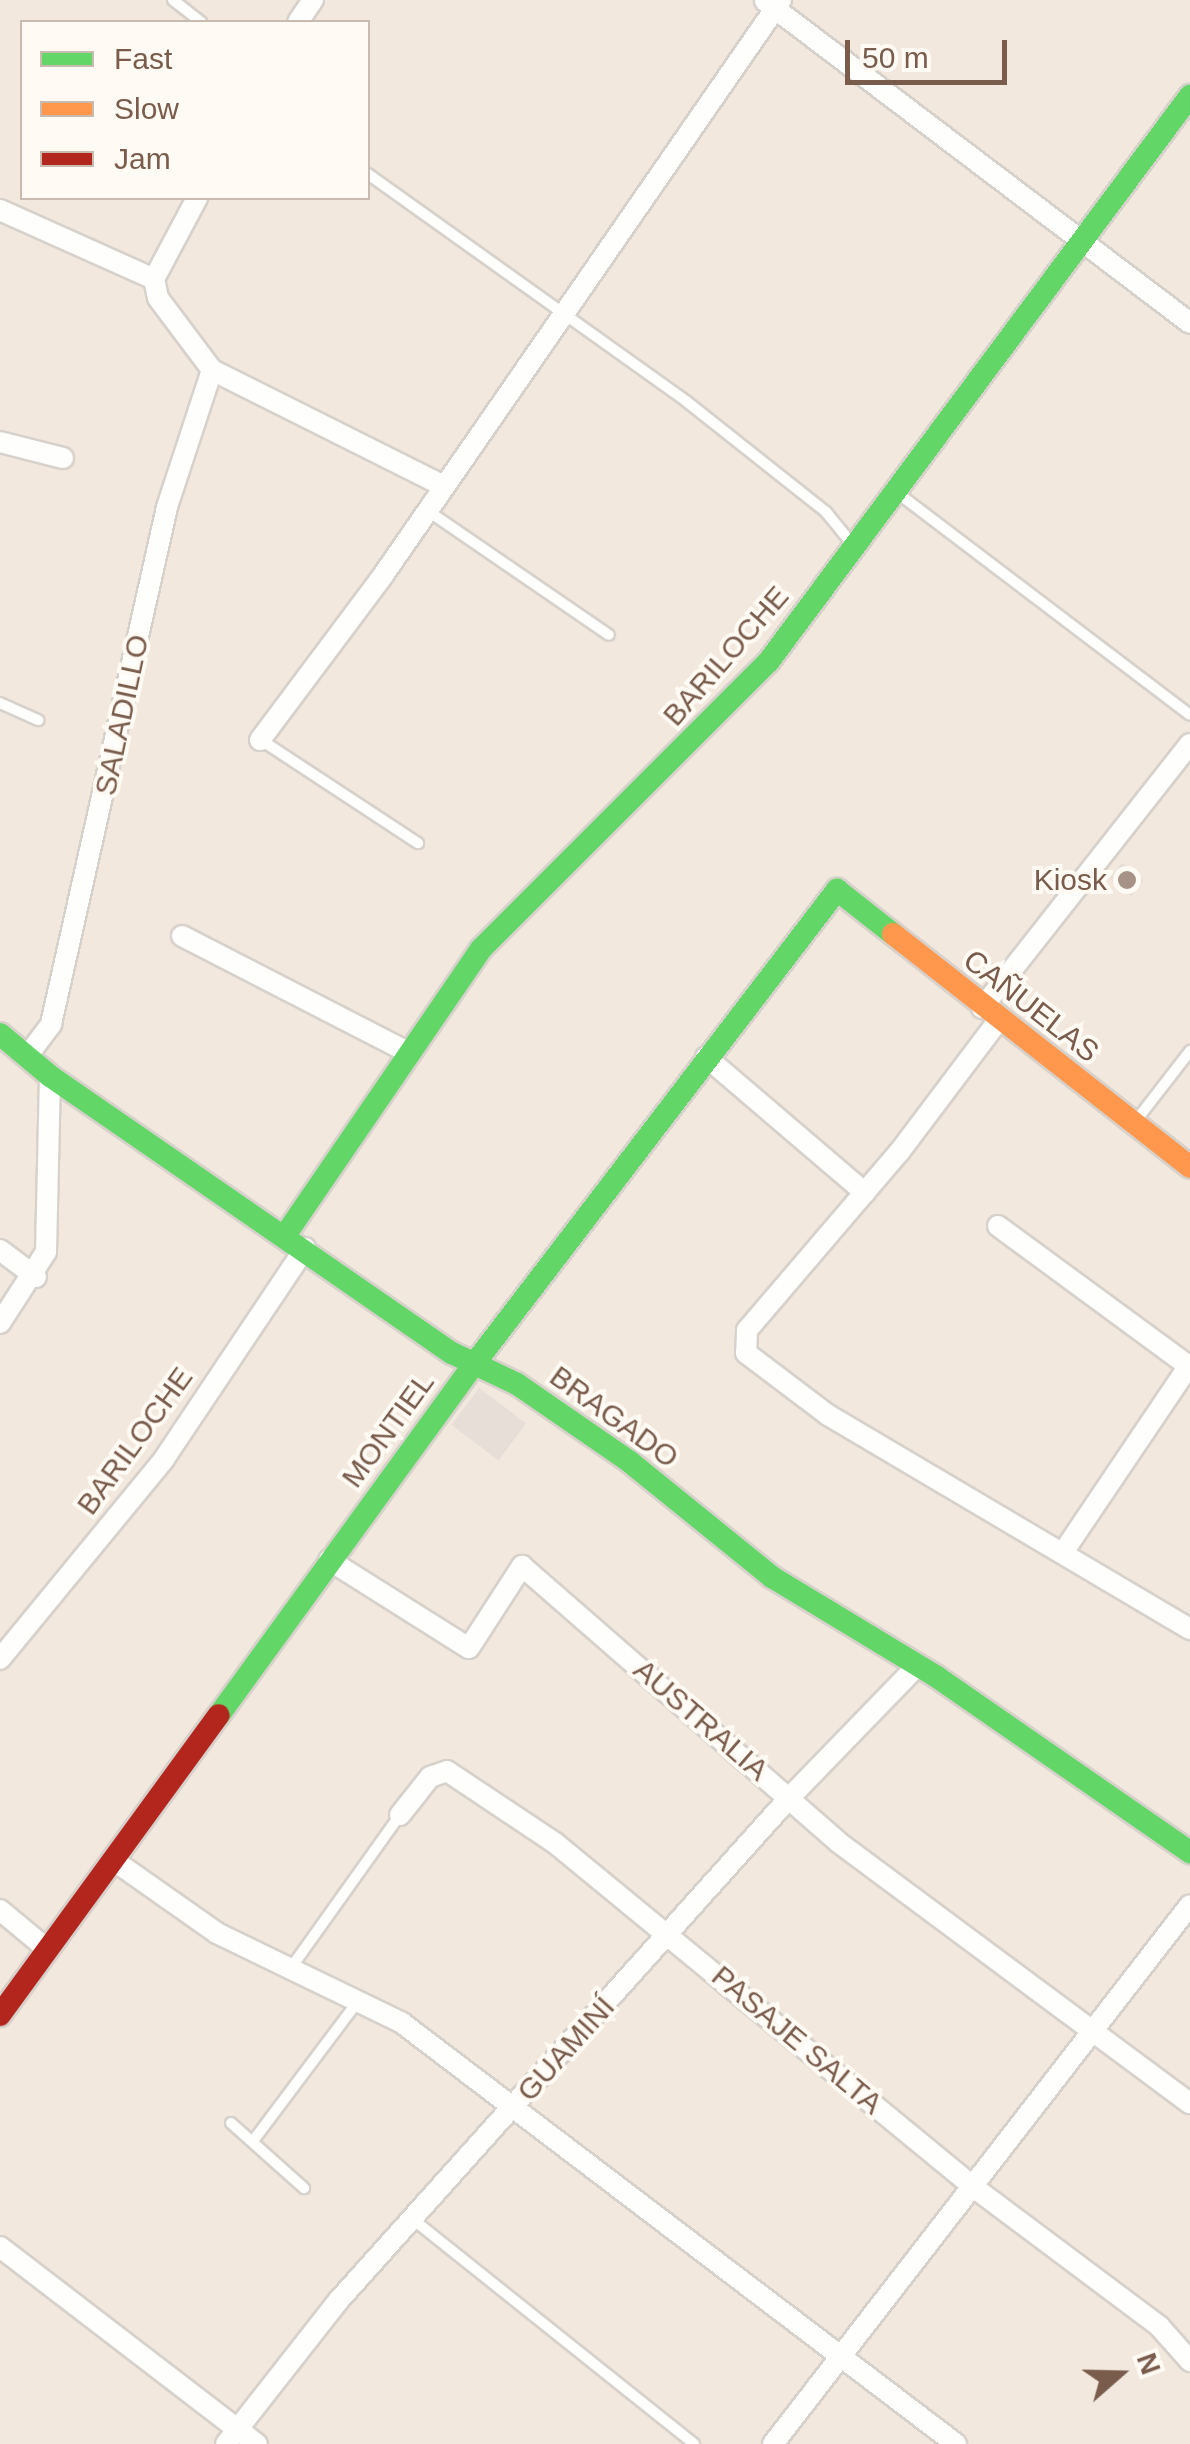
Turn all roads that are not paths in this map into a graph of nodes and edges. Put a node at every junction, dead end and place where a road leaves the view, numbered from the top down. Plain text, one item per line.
1 (173, 0) edge
2 (773, 3) edge
3 (198, 20) edge
4 (1190, 96) edge
5 (370, 175) edge
6 (196, 200) edge
7 (0, 210) edge
8 (1083, 238) junction
9 (154, 278) junction
10 (559, 314) junction
11 (1190, 324) edge
12 (212, 370) junction
13 (0, 442) edge
14 (64, 458) dead end
15 (442, 485) junction
16 (895, 491) junction
17 (428, 511) junction
18 (854, 545) junction
19 (609, 635) dead end
20 (0, 702) edge
21 (1190, 715) edge
22 (38, 720) dead end
23 (260, 740) joint
24 (1190, 744) edge
25 (1171, 770) junction
26 (1190, 784) edge
27 (418, 844) dead end
28 (836, 890) joint
29 (182, 936) dead end
30 (990, 1014) junction
31 (0, 1034) edge
32 (1190, 1051) edge
33 (410, 1053) junction
34 (28, 1056) junction
35 (706, 1058) junction
36 (50, 1076) junction
37 (1134, 1122) junction
38 (1190, 1167) edge
39 (865, 1193) junction
40 (998, 1226) dead end
41 (295, 1241) junction
42 (0, 1250) edge
43 (36, 1277) junction
44 (0, 1323) edge
45 (474, 1362) junction
46 (1189, 1366) edge
47 (1064, 1551) junction
48 (329, 1560) junction
49 (1190, 1629) edge
50 (0, 1659) edge
51 (918, 1665) junction
52 (790, 1798) junction
53 (400, 1815) joint
54 (1190, 1852) edge
55 (116, 1862) junction
56 (1190, 1905) edge
57 (0, 1910) edge
58 (669, 1934) junction
59 (47, 1948) junction
60 (292, 1965) junction
61 (360, 1999) junction
62 (0, 2015) edge
63 (1091, 2032) junction
64 (1190, 2104) edge
65 (513, 2110) junction
66 (231, 2123) dead end
67 (253, 2141) junction
68 (304, 2188) dead end
69 (976, 2189) junction
70 (415, 2221) junction
71 (0, 2247) edge
72 (840, 2356) junction
73 (1190, 2361) edge
74 (232, 2436) edge
75 (258, 2444) edge
76 (694, 2444) edge
77 (773, 2444) edge
78 (956, 2444) edge

1 - 3 lane
2 - 8 street
2 - 10 street
4 - 8 street, BARILOCHE
5 - 10 lane
6 - 9 street
7 - 9 street
8 - 11 street
8 - 16 street, BARILOCHE
9 - 12 street
10 - 15 street
10 - 18 lane
12 - 15 street
12 - 34 street, SALADILLO
13 - 14 street
15 - 17 street
16 - 18 street, BARILOCHE
16 - 21 lane
17 - 19 lane
17 - 23 street
18 - 33 street, BARILOCHE
20 - 22 lane
23 - 27 lane
24 - 25 street
25 - 26 street
25 - 30 street
28 - 30 street, CAÑUELAS
28 - 35 street, MONTIEL
29 - 33 street
30 - 37 street, CAÑUELAS
30 - 39 street
31 - 34 street, BRAGADO
32 - 37 lane
33 - 41 street, BARILOCHE
34 - 36 street, BRAGADO
35 - 39 street
35 - 45 street, MONTIEL
36 - 41 street, BRAGADO
36 - 43 street
37 - 38 street, CAÑUELAS
39 - 47 street
40 - 46 street
41 - 45 street, BRAGADO
41 - 50 street, BARILOCHE
42 - 43 street
43 - 44 street
45 - 48 street, MONTIEL
45 - 51 street, BRAGADO
46 - 47 street
47 - 49 street
48 - 52 street, AUSTRALIA
48 - 55 street, MONTIEL
51 - 52 street, GUAMINÍ
51 - 54 street, BRAGADO
52 - 58 street, GUAMINÍ
52 - 63 street, AUSTRALIA
53 - 58 street, PASAJE SALTA
53 - 60 lane
55 - 59 street, MONTIEL
55 - 60 street
56 - 63 street
57 - 59 street
58 - 65 street, GUAMINÍ
58 - 69 street, PASAJE SALTA
59 - 62 street, MONTIEL
60 - 61 street
61 - 65 street
61 - 67 lane
63 - 64 street, AUSTRALIA
63 - 69 street
65 - 70 street, GUAMINÍ
65 - 72 street
66 - 67 lane
67 - 68 lane
69 - 72 street
69 - 73 street, PASAJE SALTA
70 - 74 street, GUAMINÍ
70 - 76 lane
71 - 74 street
72 - 77 street
72 - 78 street
74 - 75 street

